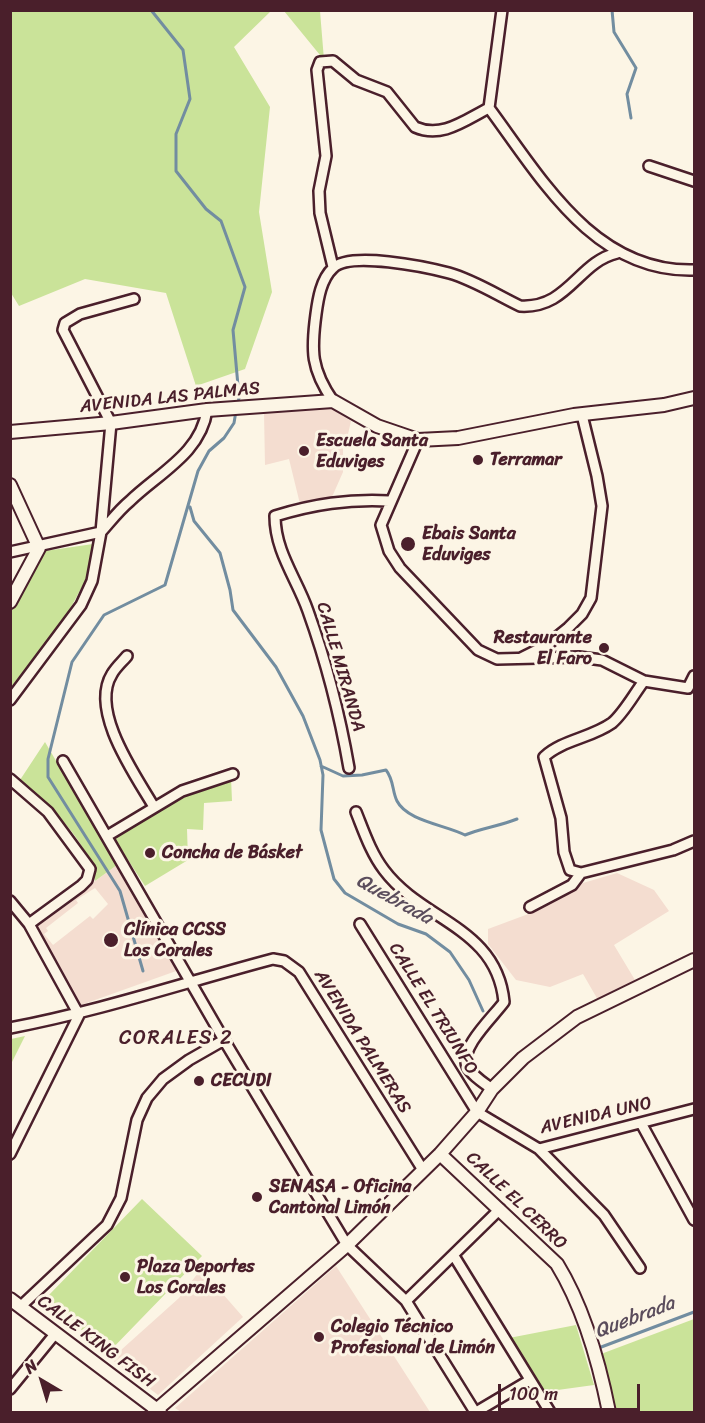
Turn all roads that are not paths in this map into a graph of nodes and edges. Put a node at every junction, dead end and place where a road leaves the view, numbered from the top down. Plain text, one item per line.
1 (502, 10) edge
2 (489, 108) junction
3 (649, 166) dead end
4 (694, 181) edge
5 (617, 253) junction
6 (333, 267) junction
7 (694, 270) edge
8 (134, 299) dead end
9 (694, 398) edge
10 (333, 400) junction
11 (207, 410) junction
12 (582, 415) junction
13 (111, 423) junction
14 (10, 432) edge
15 (418, 440) junction
16 (10, 485) edge
17 (389, 501) junction
18 (101, 532) junction
19 (39, 548) junction
20 (10, 552) edge
21 (10, 602) edge
22 (127, 656) dead end
23 (519, 660) junction
24 (694, 676) edge
25 (644, 681) junction
26 (10, 700) edge
27 (63, 761) dead end
28 (349, 768) dead end
29 (233, 774) dead end
30 (10, 779) edge
31 (154, 807) junction
32 (356, 812) dead end
33 (107, 836) junction
34 (694, 841) edge
35 (581, 873) junction
36 (10, 901) edge
37 (530, 906) dead end
38 (29, 924) junction
39 (360, 924) dead end
40 (694, 960) edge
41 (189, 980) junction
42 (79, 1015) junction
43 (10, 1028) edge
44 (224, 1040) junction
45 (492, 1089) junction
46 (694, 1109) edge
47 (477, 1112) junction
48 (641, 1123) junction
49 (539, 1149) junction
50 (10, 1154) edge
51 (440, 1154) junction
52 (423, 1170) junction
53 (500, 1209) junction
54 (694, 1220) edge
55 (347, 1245) junction
56 (454, 1256) junction
57 (640, 1268) dead end
58 (406, 1301) junction
59 (15, 1303) edge
60 (55, 1334) junction
61 (530, 1380) junction
62 (10, 1389) edge
63 (157, 1412) edge
64 (476, 1413) edge
65 (550, 1413) edge
66 (609, 1413) edge

1 - 2 street
2 - 5 street
2 - 6 street
3 - 4 street
5 - 6 street
5 - 7 street
6 - 10 street
8 - 13 street
9 - 12 street
10 - 11 street, AVENIDA LAS PALMAS
10 - 15 street
11 - 13 street, AVENIDA LAS PALMAS
11 - 18 street
12 - 15 street
12 - 23 street
13 - 14 street, AVENIDA LAS PALMAS
13 - 18 street
15 - 17 street
16 - 19 street
17 - 23 street
17 - 28 street, CALLE MIRANDA
18 - 19 street
18 - 26 street
19 - 20 street
19 - 21 street
22 - 31 street
23 - 25 street
24 - 25 street
25 - 35 street
27 - 33 street
29 - 31 street
30 - 38 street
31 - 33 street
32 - 45 street
33 - 41 street
34 - 35 street
35 - 37 street
36 - 38 street
38 - 42 street
39 - 47 street, CALLE EL TRIUNFO
40 - 45 street
41 - 42 street, AVENIDA PALMERAS
41 - 44 street
41 - 52 street, AVENIDA PALMERAS
42 - 43 street, AVENIDA PALMERAS
42 - 50 street
44 - 55 street
44 - 59 street
45 - 47 street
46 - 48 street, AVENIDA UNO
47 - 49 street, AVENIDA UNO
47 - 51 street
48 - 49 street, AVENIDA UNO
48 - 54 street
49 - 57 street
51 - 52 street
51 - 53 street, CALLE EL CERRO
52 - 55 street
53 - 56 street
53 - 66 street, CALLE EL CERRO
55 - 58 street
55 - 63 street
56 - 58 street
56 - 61 street
58 - 64 street
59 - 60 street, CALLE KING FISH
60 - 62 street
60 - 63 street, CALLE KING FISH
61 - 64 street
61 - 65 street

